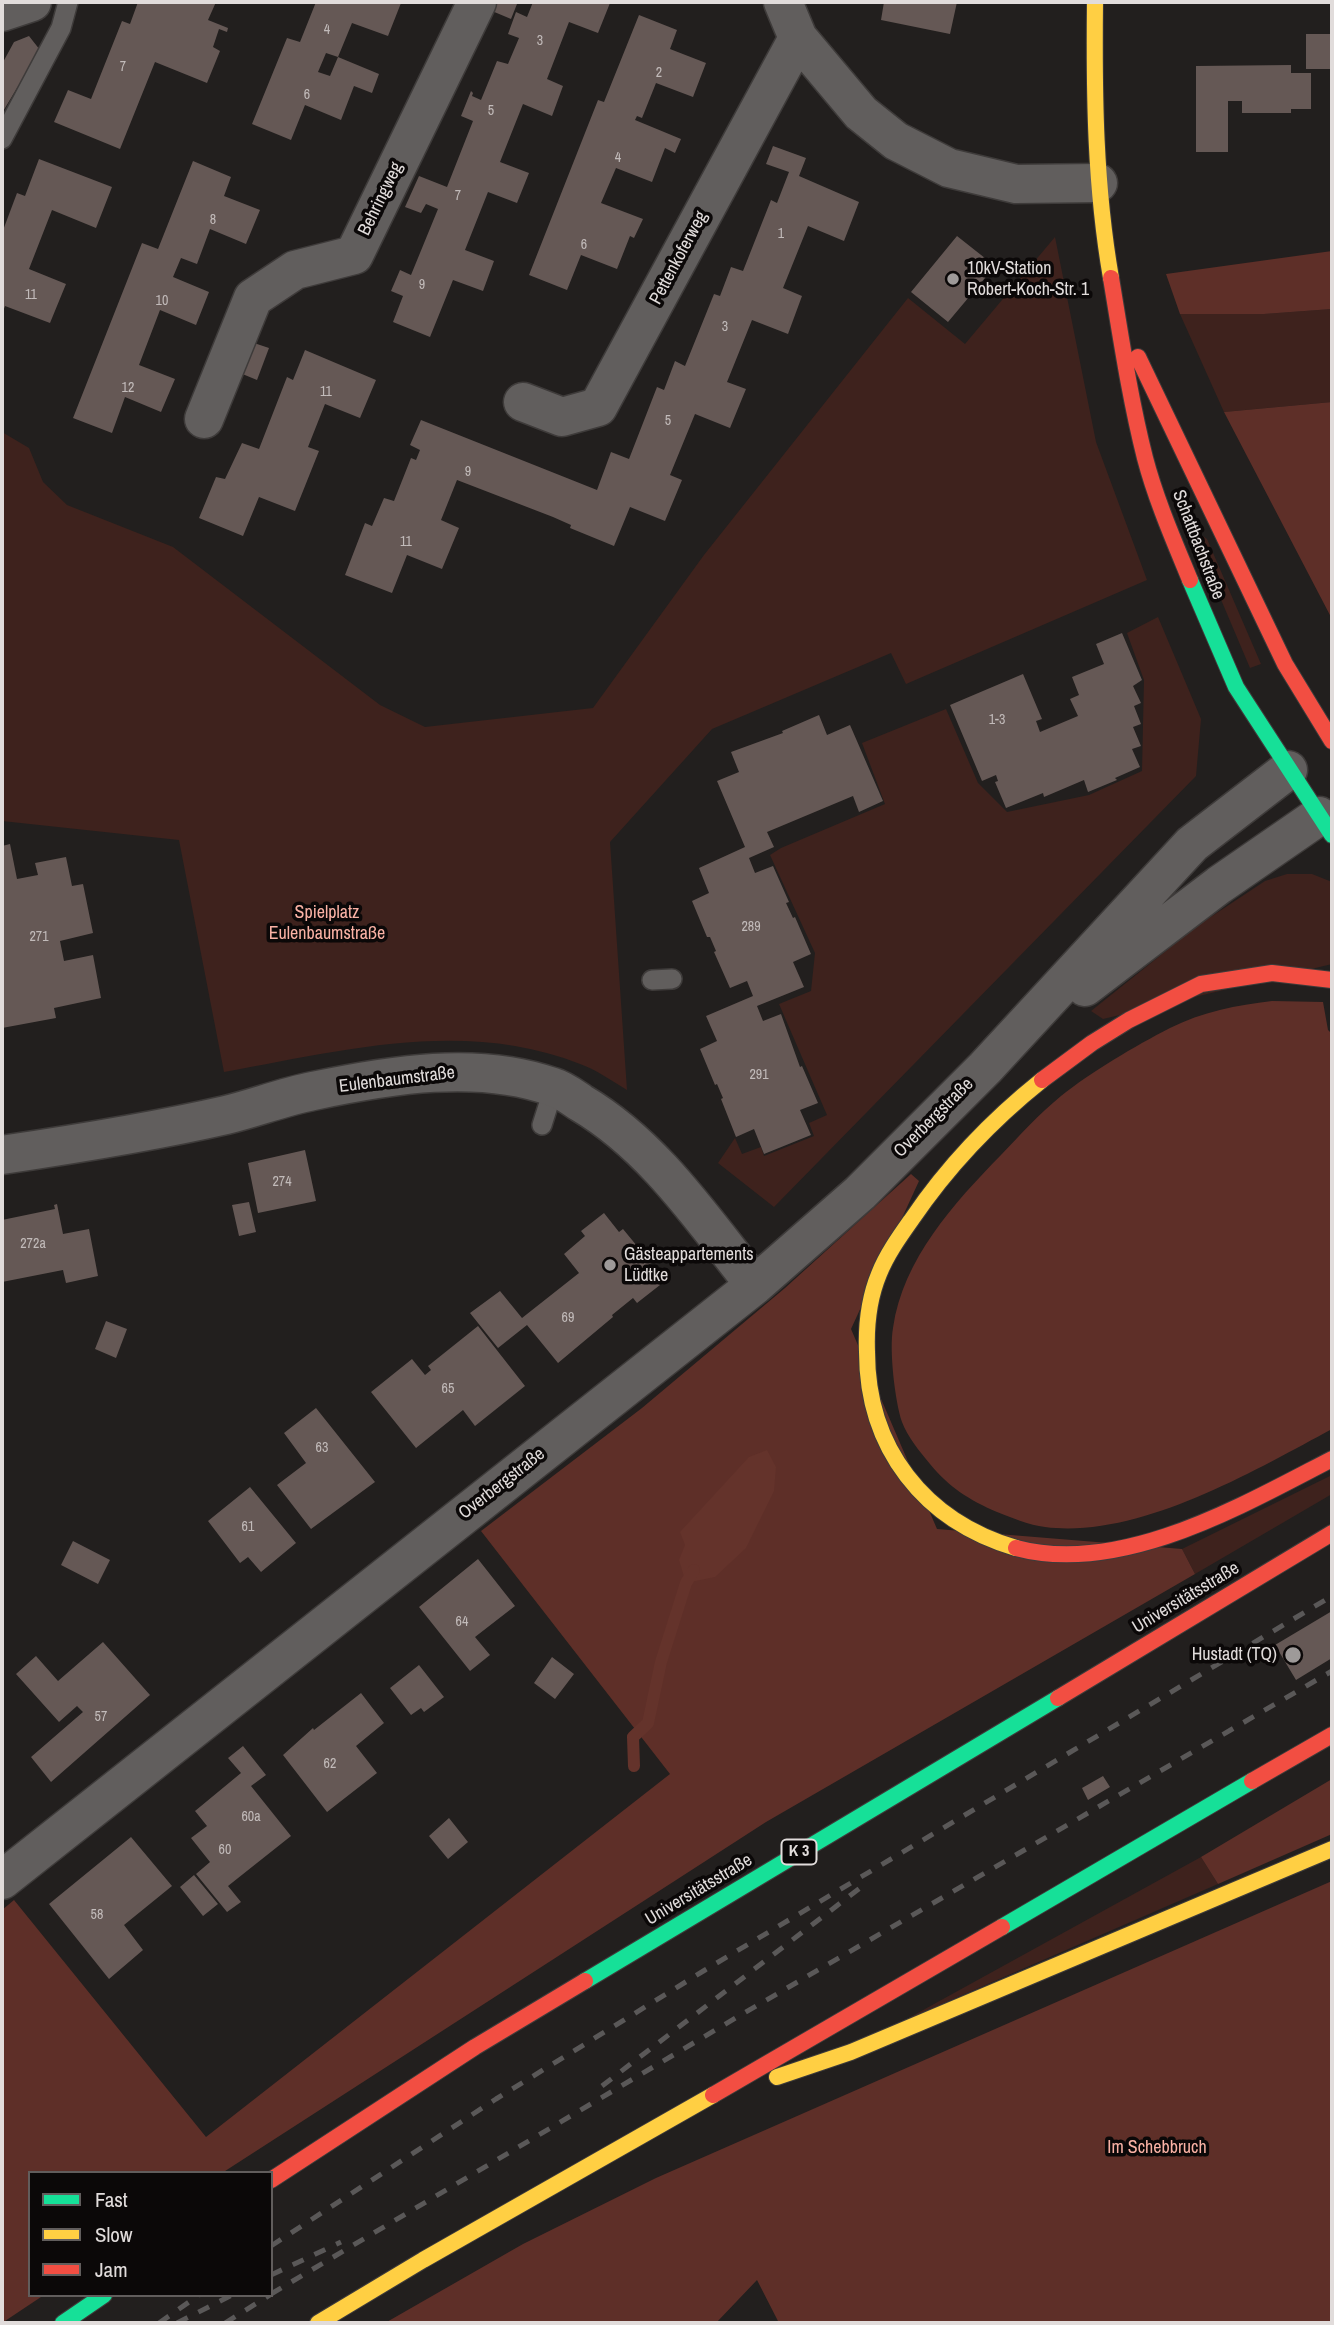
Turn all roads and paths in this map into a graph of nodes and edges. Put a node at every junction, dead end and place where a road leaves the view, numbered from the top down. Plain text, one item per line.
1 (32, 2) edge
2 (68, 2) edge
3 (477, 2) edge
4 (783, 2) edge
5 (1095, 2) edge
6 (2, 12) edge
7 (798, 38) junction
8 (2, 139) edge
9 (1098, 183) junction
10 (1119, 318) junction
11 (523, 402) dead end
12 (204, 419) dead end
13 (1329, 745) edge
14 (1293, 766) junction
15 (1328, 820) edge
16 (672, 979) dead end
17 (652, 980) dead end
18 (1332, 980) edge
19 (985, 1068) junction
20 (554, 1087) junction
21 (542, 1125) dead end
22 (2, 1155) edge
23 (755, 1285) junction
24 (1332, 1459) edge
25 (1332, 1533) edge
26 (1332, 1735) edge
27 (1332, 1849) edge
28 (2, 1880) edge
29 (701, 2102) junction
30 (273, 2179) edge
31 (101, 2297) edge
32 (63, 2323) edge
33 (318, 2323) edge

1 - 6 street
2 - 8 lane
3 - 12 street, Behringweg
4 - 7 street
5 - 9 main road, Schattbachstraße
7 - 9 street
7 - 11 street, Pettenkoferweg
9 - 10 main road, Schattbachstraße
10 - 13 main road, Schattbachstraße
10 - 14 main road, Schattbachstraße
14 - 15 main road, Schattbachstraße
14 - 19 street, Overbergstraße
15 - 19 street, Overbergstraße
16 - 17 lane
18 - 24 main road
19 - 23 street, Overbergstraße
20 - 21 lane
20 - 22 street, Eulenbaumstraße
20 - 23 street, Eulenbaumstraße
23 - 28 street, Overbergstraße
25 - 30 main road, Universitätsstraße / K 3
26 - 29 main road
27 - 29 main road
29 - 33 main road
31 - 32 main road

